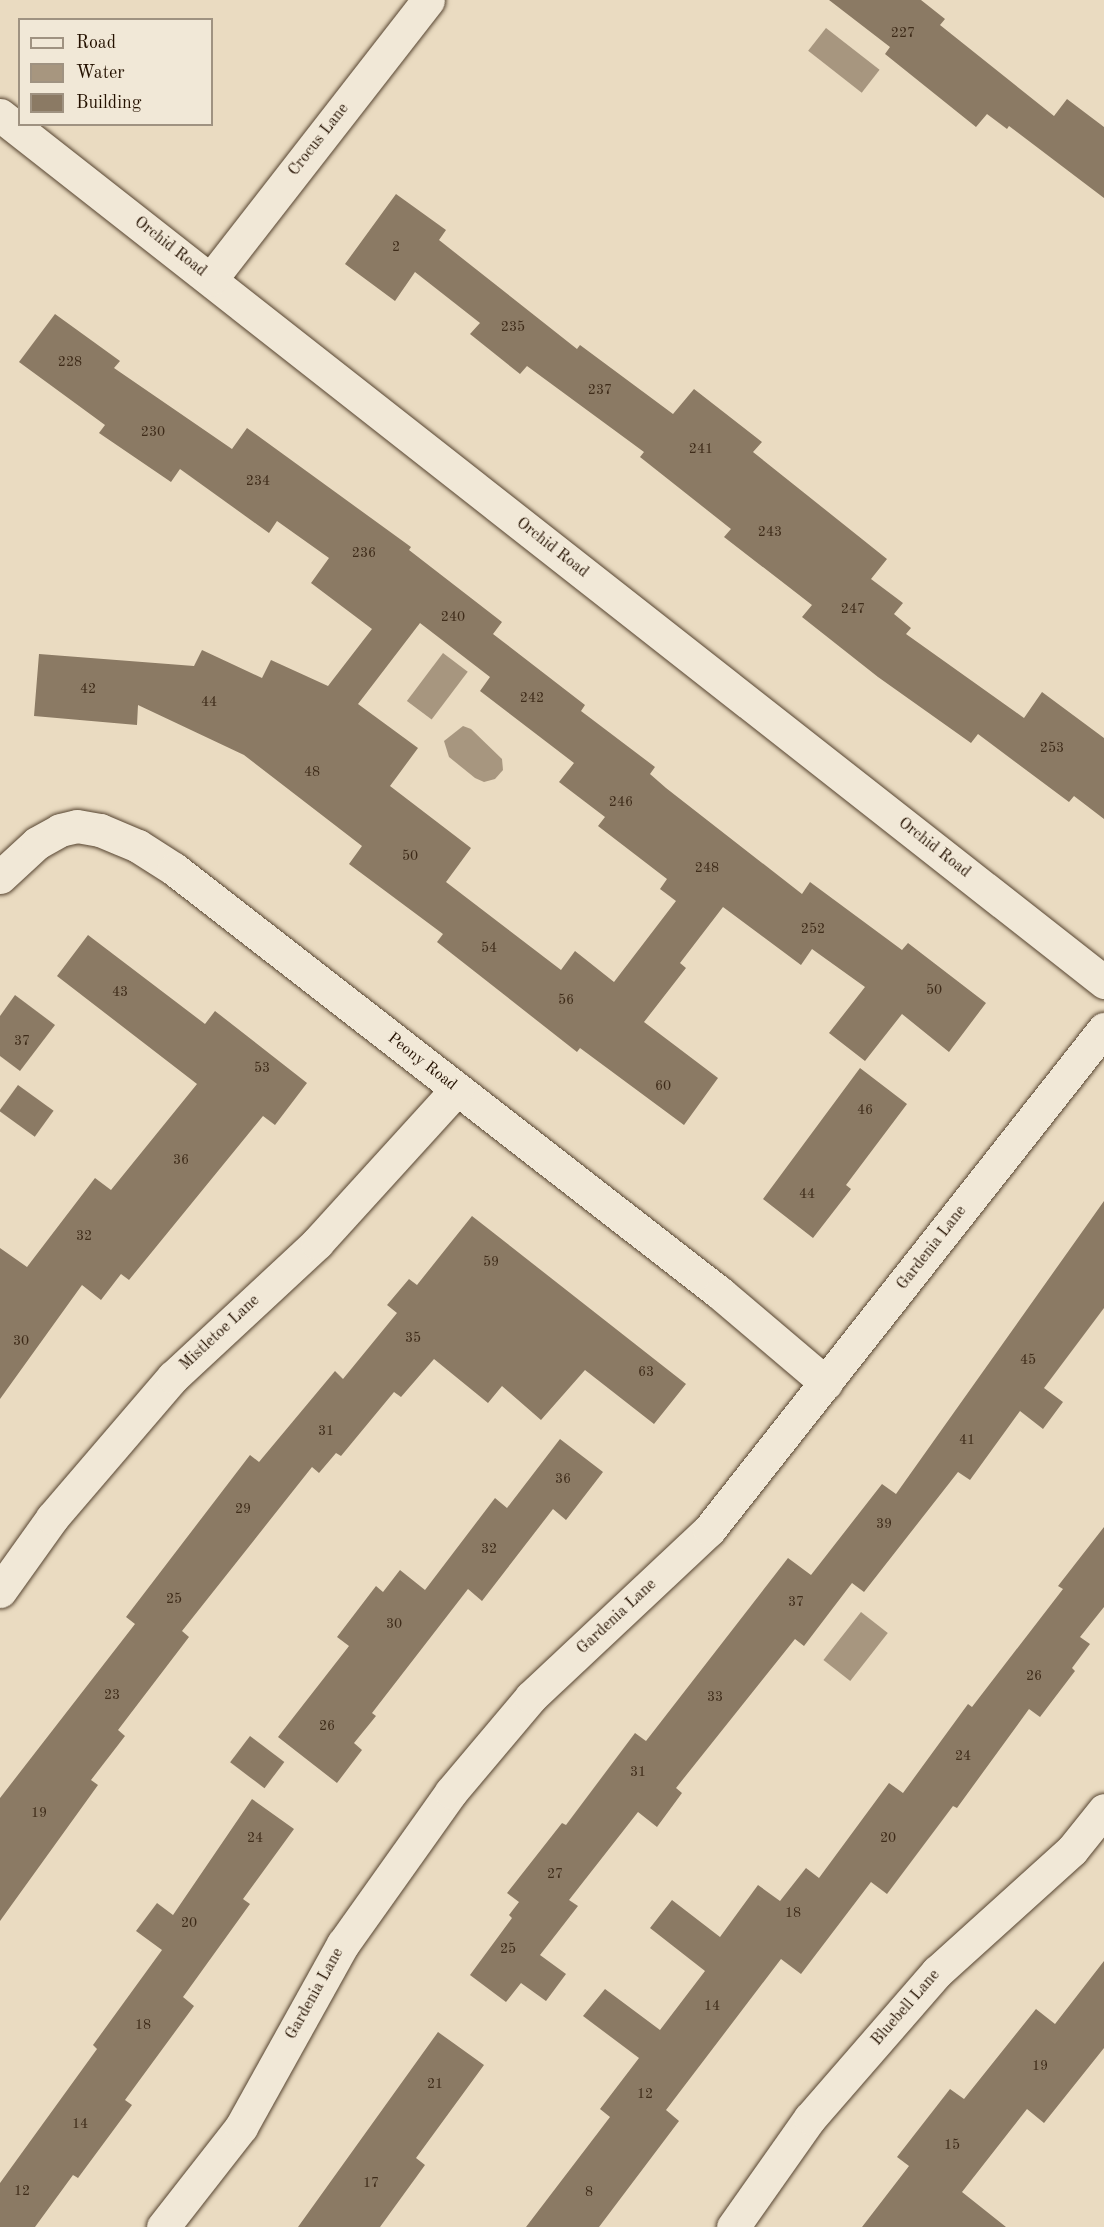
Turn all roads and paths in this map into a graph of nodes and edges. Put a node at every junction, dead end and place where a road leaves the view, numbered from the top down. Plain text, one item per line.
1 (428, 0) edge
2 (0, 115) edge
3 (211, 279) junction
4 (0, 877) edge
5 (1104, 982) edge
6 (1104, 1029) edge
7 (457, 1089) junction
8 (826, 1383) junction
9 (0, 1592) edge
10 (1104, 1810) edge
11 (163, 2227) edge
12 (733, 2227) edge

1 - 3 street, Crocus Lane
2 - 3 street, Orchid Road
3 - 5 street, Orchid Road
4 - 7 street, Peony Road
6 - 8 street, Gardenia Lane
7 - 8 street, Peony Road
7 - 9 street, Mistletoe Lane
8 - 11 street, Gardenia Lane
10 - 12 street, Bluebell Lane

